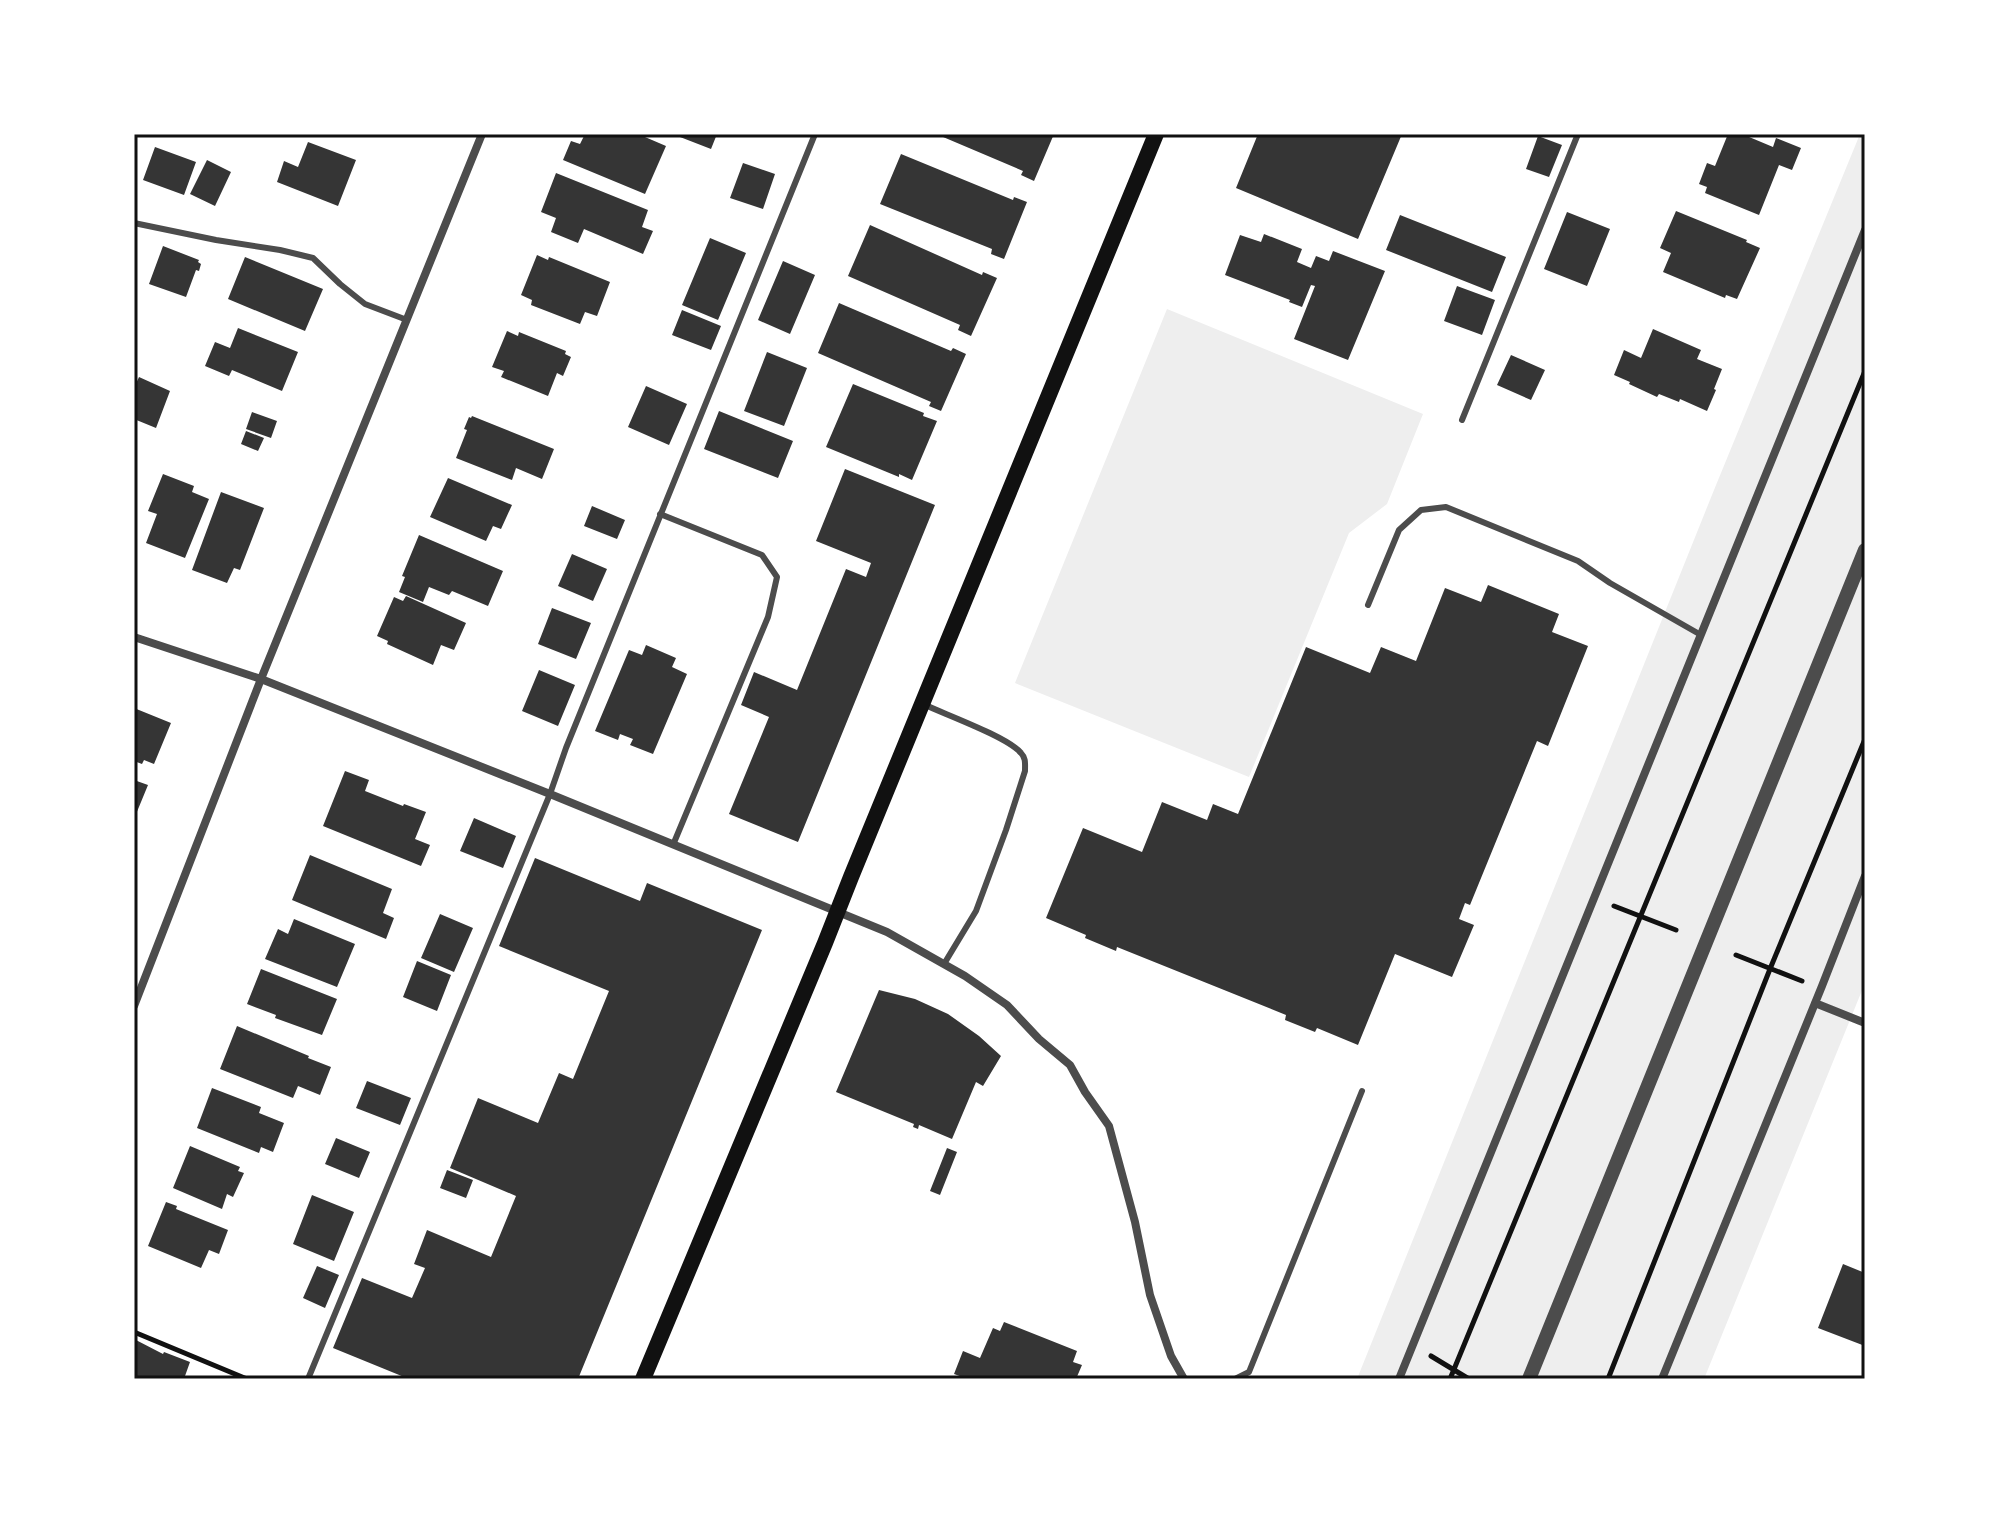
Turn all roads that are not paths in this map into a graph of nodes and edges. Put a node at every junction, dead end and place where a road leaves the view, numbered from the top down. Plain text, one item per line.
1 (482, 134) edge
2 (815, 134) edge
3 (1156, 134) edge
4 (1578, 134) edge
5 (134, 223) edge
6 (1865, 230) edge
7 (407, 320) junction
8 (1462, 420) dead end
9 (660, 514) junction
10 (1865, 550) edge
11 (1368, 605) dead end
12 (1701, 635) junction
13 (134, 637) edge
14 (261, 679) junction
15 (923, 704) junction
16 (550, 794) junction
17 (673, 846) junction
18 (1865, 876) edge
19 (837, 913) junction
20 (944, 964) junction
21 (1815, 1003) junction
22 (134, 1006) edge
23 (1865, 1023) edge
24 (1362, 1091) dead end
25 (308, 1379) edge
26 (643, 1379) edge
27 (1184, 1379) edge
28 (1235, 1379) edge
29 (1399, 1379) edge
30 (1529, 1379) edge
31 (1662, 1379) edge

1 - 7 street
2 - 9 lane
3 - 15 main road
4 - 8 lane
5 - 7 lane
6 - 12 street
7 - 14 street
9 - 16 lane
9 - 17 lane
10 - 30 street
11 - 12 lane
12 - 29 street
13 - 14 street
14 - 16 street
14 - 22 street
15 - 19 main road
15 - 20 lane
16 - 17 street
16 - 25 lane
17 - 19 street
18 - 21 street
19 - 20 street
19 - 26 main road
20 - 27 street
21 - 23 street
21 - 31 street
24 - 28 lane

